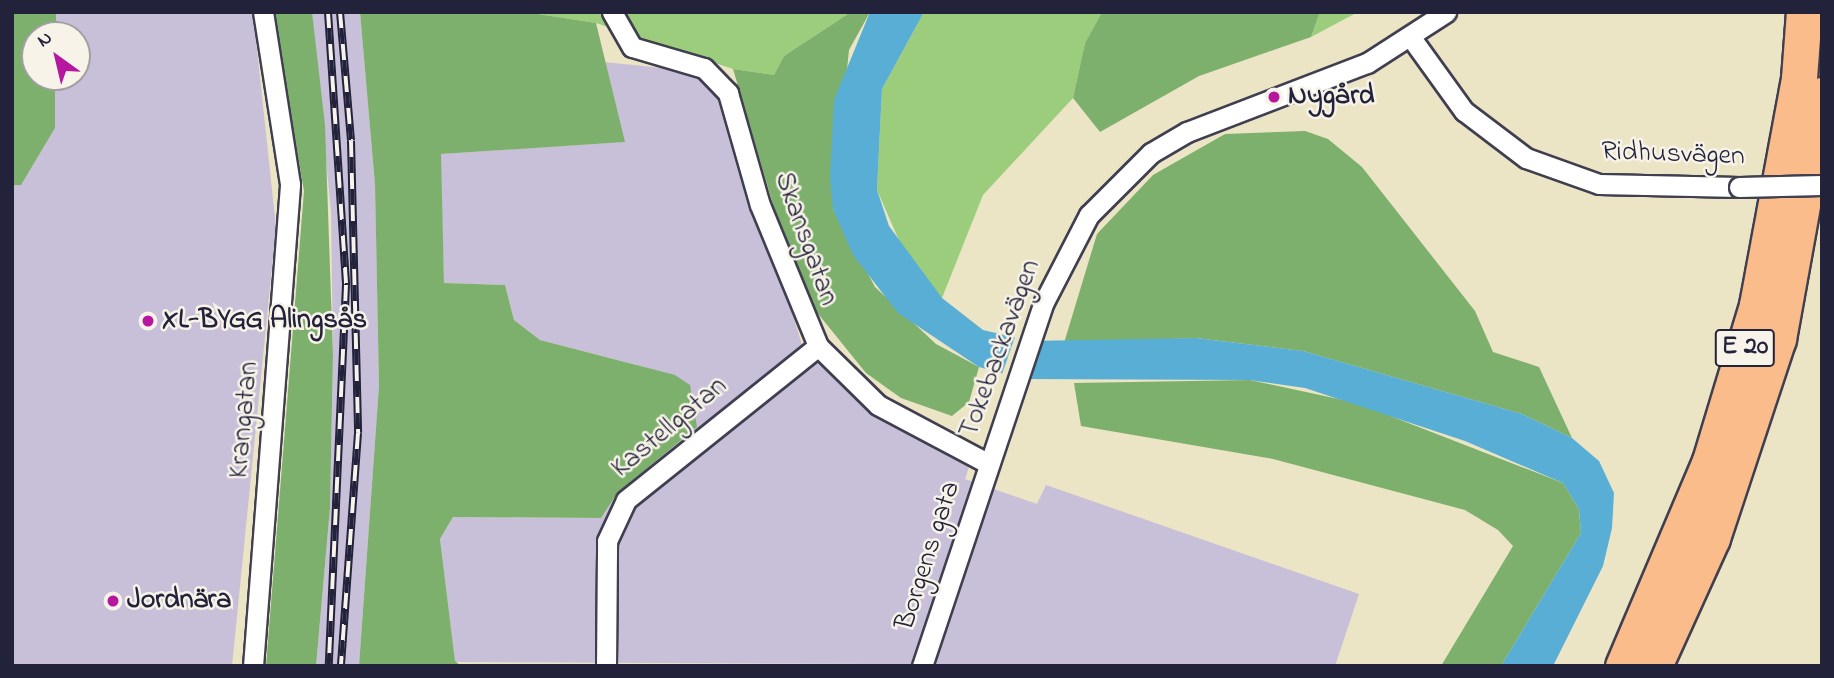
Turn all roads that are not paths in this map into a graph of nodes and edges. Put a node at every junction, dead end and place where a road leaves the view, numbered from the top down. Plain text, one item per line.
1 (263, 12) edge
2 (612, 12) edge
3 (1446, 12) edge
4 (1804, 12) edge
5 (1412, 39) junction
6 (1822, 95) edge
7 (1822, 185) edge
8 (818, 346) junction
9 (989, 464) junction
10 (253, 666) edge
11 (606, 666) edge
12 (922, 666) edge
13 (1623, 666) edge
14 (1654, 666) edge

1 - 10 street, Krangatan
2 - 8 street, Skansgatan
3 - 5 street, Tokebackavägen
4 - 13 highway, E 20
5 - 7 street, Ridhusvägen, bridge
5 - 9 street, Tokebackavägen
6 - 14 highway, E 20
8 - 9 street, Skansgatan
8 - 11 street, Kastellgatan
9 - 12 street, Borgens gata

